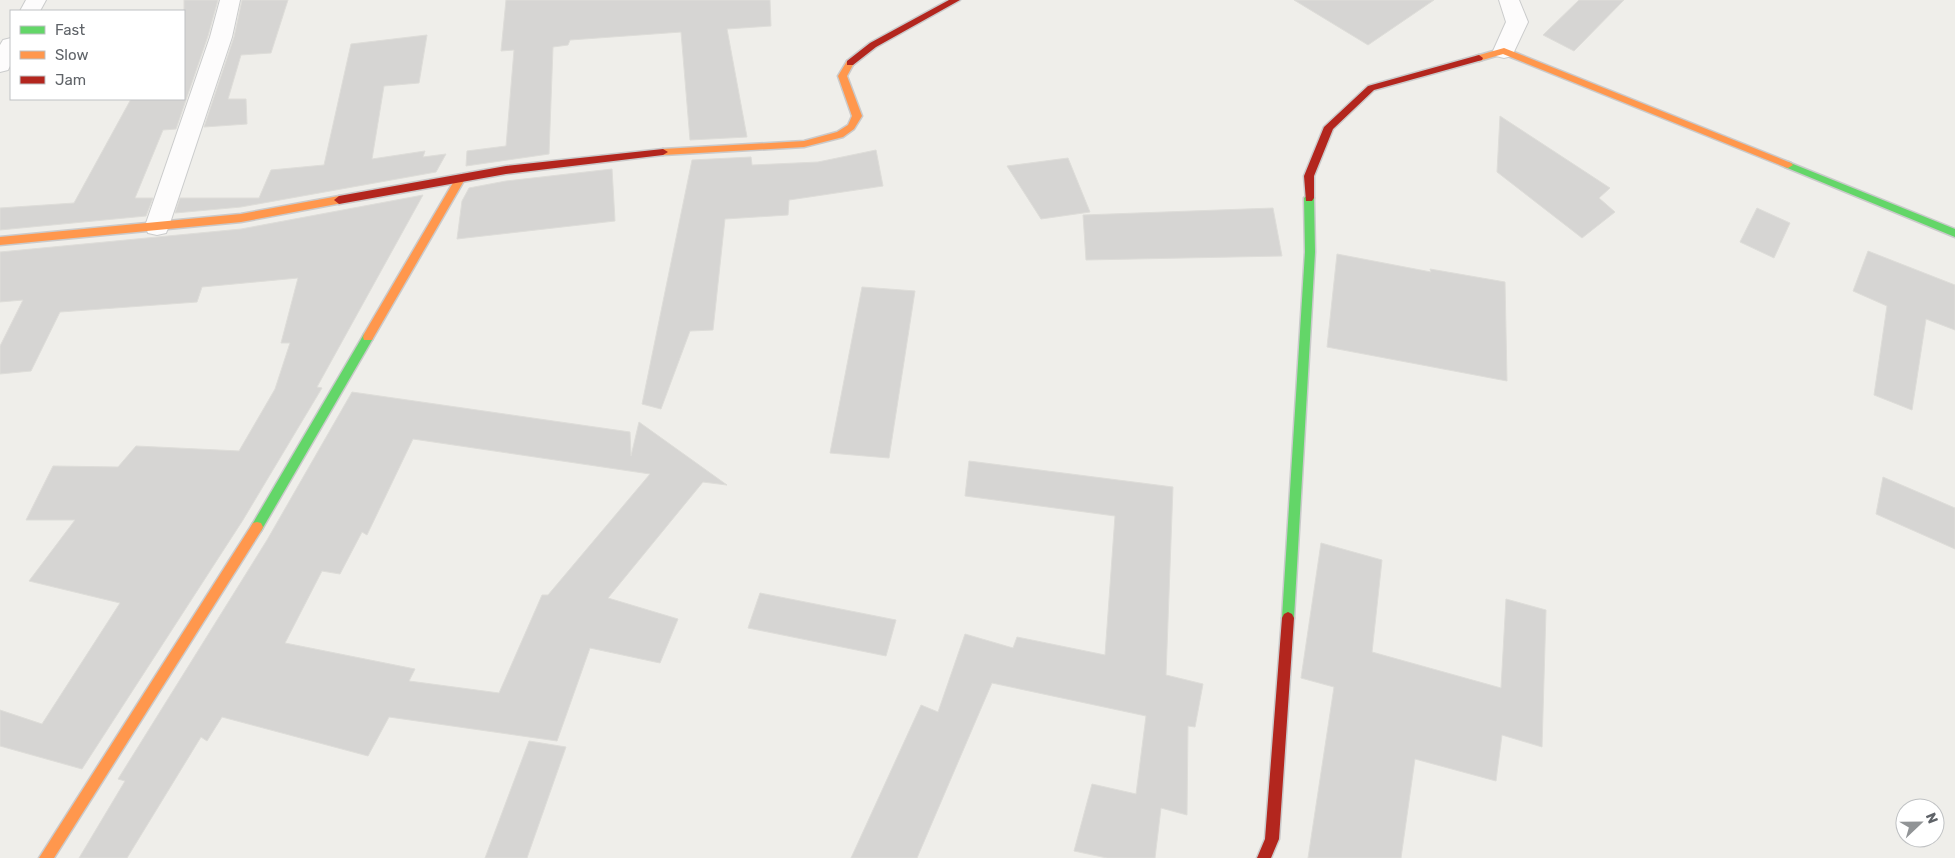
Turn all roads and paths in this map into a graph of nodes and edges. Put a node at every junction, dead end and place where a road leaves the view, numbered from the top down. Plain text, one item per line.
1 (230, 0) edge
2 (956, 0) edge
3 (1509, 0) edge
4 (10, 47) edge
5 (1504, 51) junction
6 (0, 65) edge
7 (460, 179) junction
8 (157, 226) junction
9 (1955, 233) edge
10 (0, 241) edge
11 (46, 858) edge
12 (1264, 858) edge

1 - 8 street
2 - 7 street
3 - 5 street
4 - 6 street
5 - 9 street
5 - 12 street
7 - 8 street
7 - 11 street
8 - 10 street

